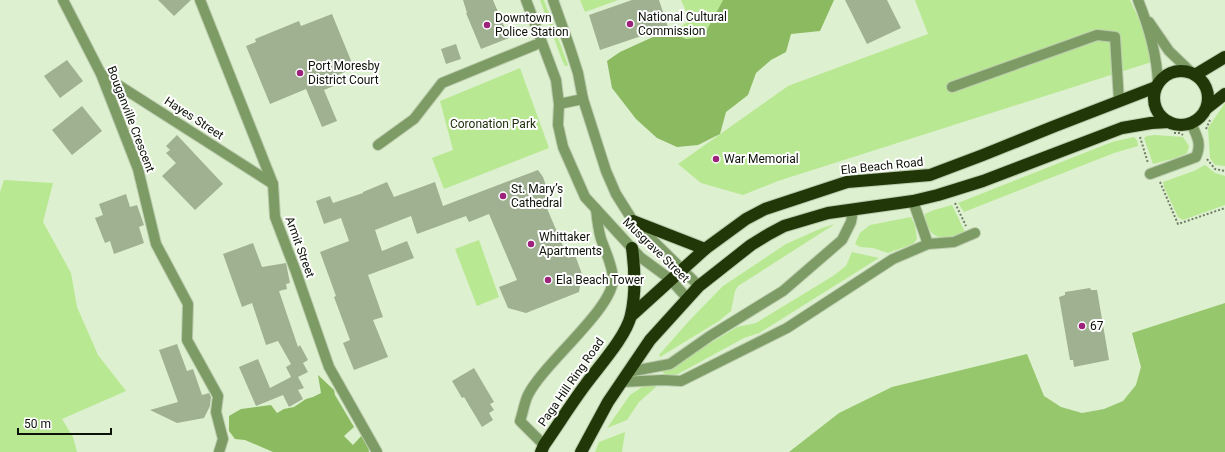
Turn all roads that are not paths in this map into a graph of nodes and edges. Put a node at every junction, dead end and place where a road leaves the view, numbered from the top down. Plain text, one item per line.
1 (63, 0) edge
2 (200, 0) edge
3 (526, 0) edge
4 (553, 0) edge
5 (1138, 0) edge
6 (1145, 15) junction
7 (535, 45) dead end
8 (1225, 57) edge
9 (101, 74) junction
10 (1194, 74) junction
11 (1157, 86) junction
12 (952, 87) dead end
13 (1225, 94) edge
14 (583, 99) junction
15 (1119, 101) junction
16 (559, 104) junction
17 (1210, 111) junction
18 (1191, 123) junction
19 (1171, 127) junction
20 (378, 145) dead end
21 (1150, 172) road end
22 (273, 184) junction
23 (913, 201) junction
24 (596, 209) junction
25 (853, 210) junction
26 (633, 221) junction
27 (972, 233) road end
28 (928, 244) junction
29 (632, 248) junction
30 (705, 249) junction
31 (682, 269) junction
32 (670, 279) junction
33 (699, 286) junction
34 (687, 298) junction
35 (631, 316) junction
36 (624, 377) junction
37 (543, 449) edge
38 (219, 452) edge
39 (377, 452) edge
40 (581, 452) edge

1 - 9 street, Bouganville Crescent
2 - 22 street, Armit Street
3 - 16 street, Musgrave Street
4 - 14 street, Musgrave Street
5 - 6 street
6 - 10 street
6 - 11 street
7 - 20 street
8 - 10 highway
9 - 22 street, Hayes Street
9 - 38 street, Bouganville Crescent
10 - 11 highway
10 - 17 highway
11 - 15 highway, Ela Beach Road
11 - 19 highway
12 - 15 street
13 - 17 highway
14 - 16 street
14 - 26 street, Musgrave Street
15 - 30 highway, Ela Beach Road
16 - 24 street, Musgrave Street
17 - 18 highway
18 - 19 highway
18 - 21 street
19 - 23 highway
22 - 39 street, Armit Street
23 - 25 highway
23 - 28 street
24 - 29 street, Musgrave Street
24 - 37 street
25 - 33 highway
25 - 36 street
26 - 30 highway
26 - 31 street, Musgrave Street
27 - 28 street
28 - 36 street
29 - 32 street, Musgrave Street
29 - 35 highway
30 - 31 highway, Ela Beach Road
31 - 32 highway, Ela Beach Road
31 - 33 street, Musgrave Street
32 - 34 street, Musgrave Street
32 - 35 highway
33 - 34 highway
34 - 36 highway
35 - 37 highway, Paga Hill Ring Road
36 - 40 highway

